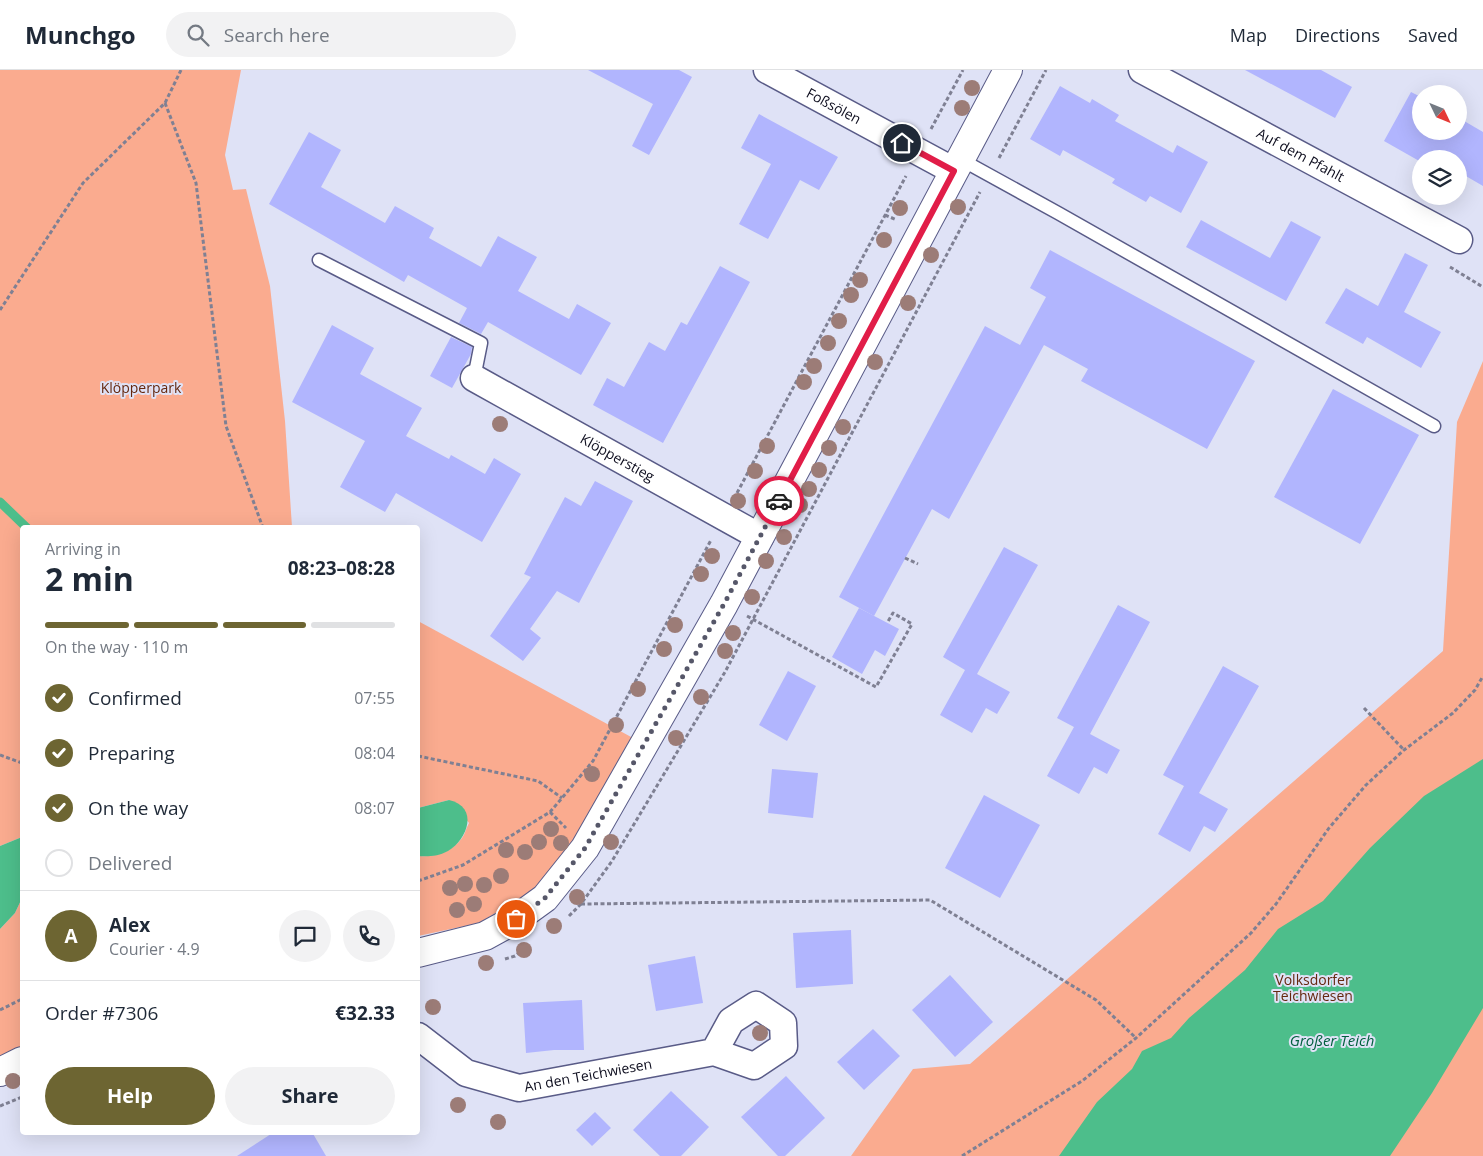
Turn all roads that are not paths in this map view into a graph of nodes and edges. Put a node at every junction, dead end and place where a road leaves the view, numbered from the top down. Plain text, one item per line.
1 (767, 70) edge
2 (1008, 70) edge
3 (1142, 70) edge
4 (957, 165) junction
5 (1459, 240) dead end
6 (318, 260) dead end
7 (474, 378) joint
8 (1434, 426) dead end
9 (760, 537) junction
10 (420, 952) edge
11 (420, 1038) edge
12 (714, 1052) dead end
13 (20, 1062) edge
14 (0, 1072) edge

1 - 4 street, Foßsölen
2 - 4 street
3 - 5 street, Auf dem Pfahlt
4 - 8 lane
4 - 9 street
6 - 7 lane
7 - 9 street, Klöpperstieg
9 - 10 street
11 - 12 street, An den Teichwiesen
13 - 14 street

